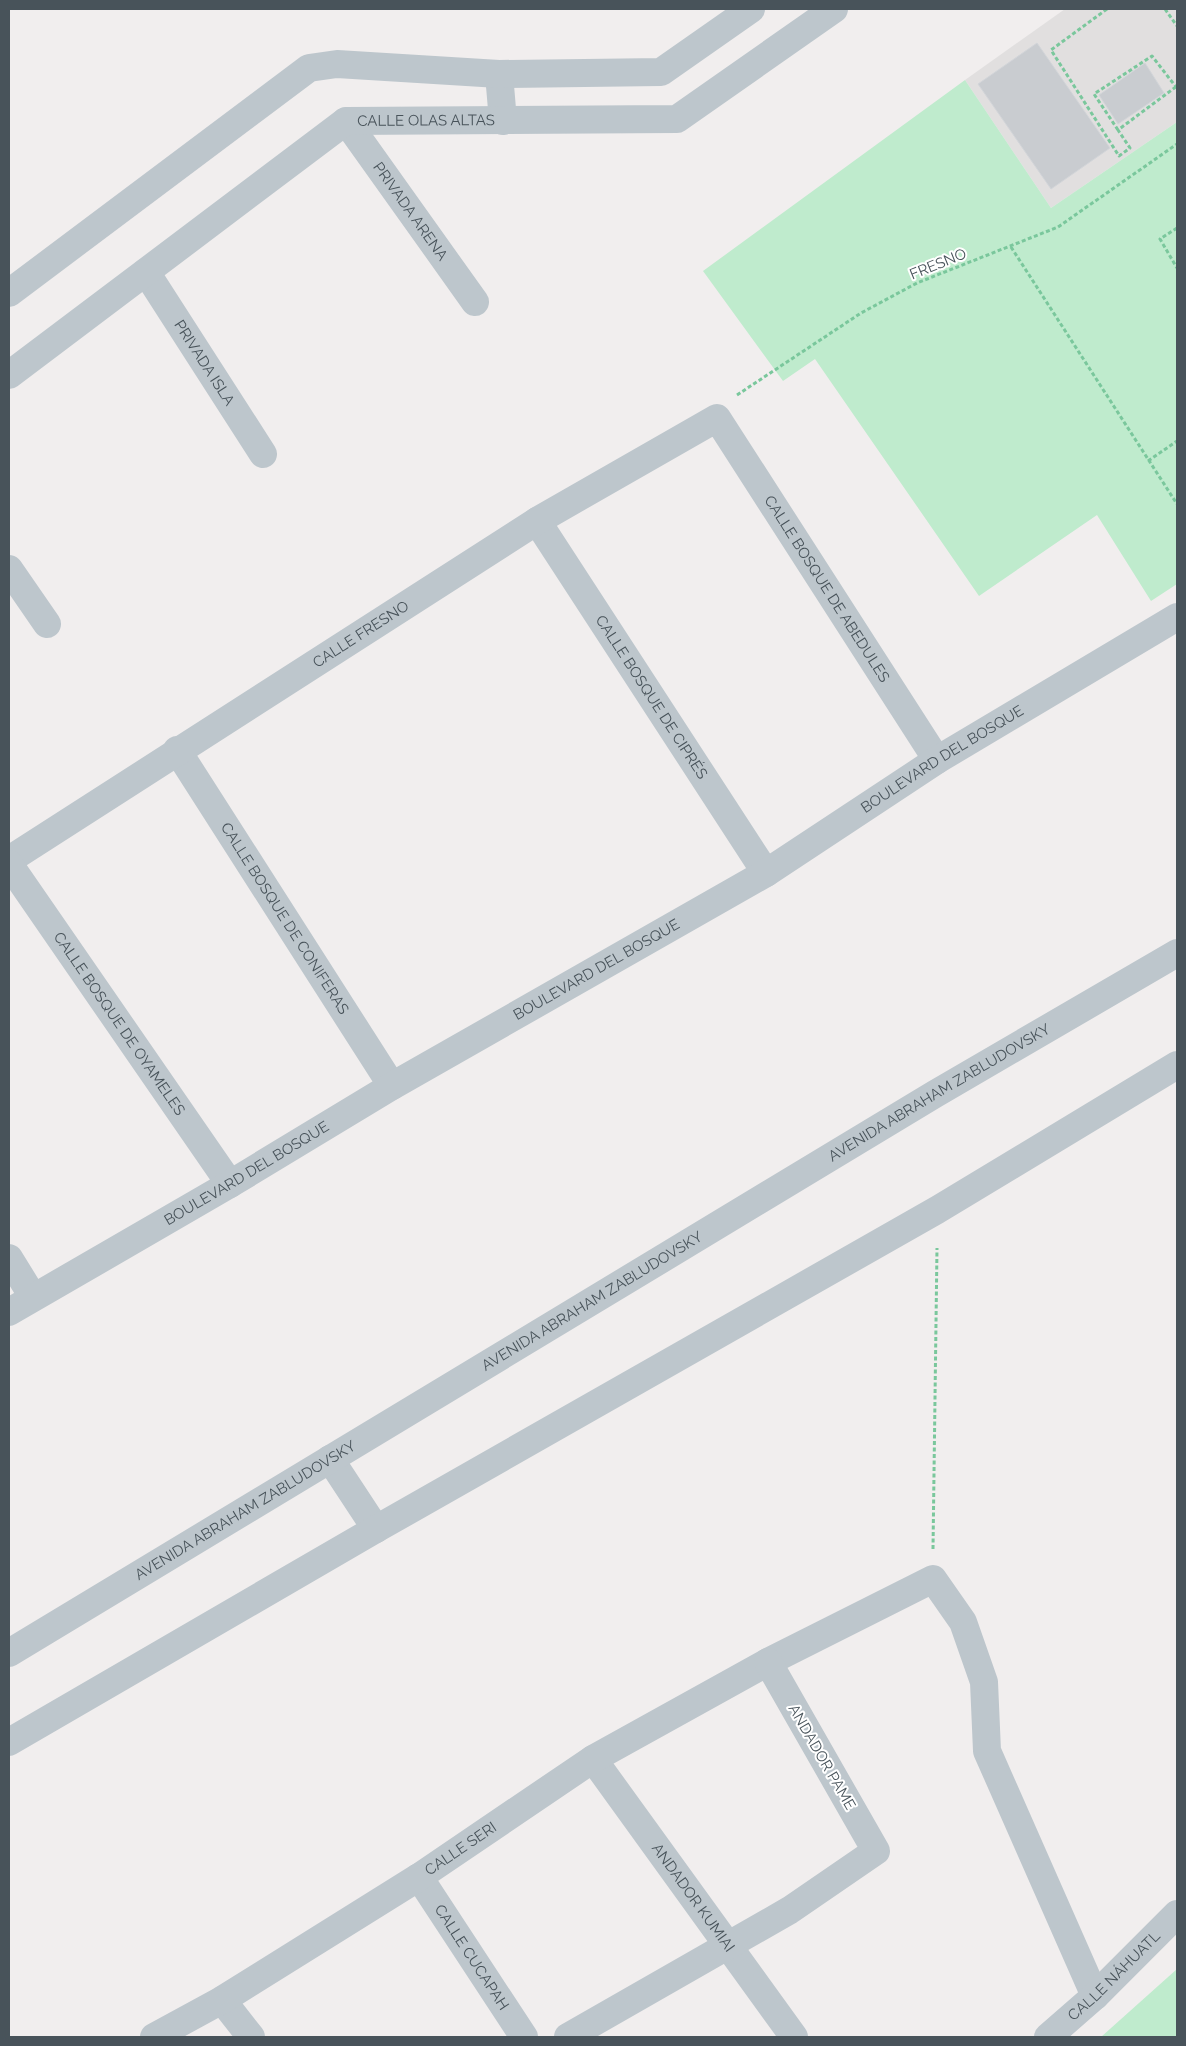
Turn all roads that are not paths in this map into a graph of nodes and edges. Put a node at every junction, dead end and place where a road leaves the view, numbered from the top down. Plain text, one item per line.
1 (751, 9) edge
2 (834, 9) edge
3 (499, 74) junction
4 (346, 121) junction
5 (503, 121) junction
6 (146, 272) junction
7 (9, 293) edge
8 (475, 302) dead end
9 (9, 375) edge
10 (717, 418) joint
11 (263, 454) dead end
12 (537, 521) junction
13 (9, 569) edge
14 (1177, 617) edge
15 (47, 624) dead end
16 (177, 750) junction
17 (936, 760) junction
18 (9, 860) edge
19 (9, 864) edge
20 (766, 873) junction
21 (1177, 953) edge
22 (1177, 1065) edge
23 (392, 1086) junction
24 (230, 1184) junction
25 (9, 1258) edge
26 (33, 1297) junction
27 (9, 1312) edge
28 (330, 1460) junction
29 (376, 1529) junction
30 (9, 1653) edge
31 (768, 1662) junction
32 (9, 1742) edge
33 (593, 1759) junction
34 (419, 1876) junction
35 (1177, 1914) edge
36 (727, 1946) junction
37 (1095, 1996) junction
38 (222, 2000) junction
39 (154, 2037) edge
40 (250, 2037) edge
41 (524, 2037) edge
42 (568, 2037) edge
43 (794, 2037) edge
44 (1048, 2037) edge

1 - 3 street
2 - 5 street, CALLE OLAS ALTAS
3 - 5 street
3 - 7 street
4 - 5 street, CALLE OLAS ALTAS
4 - 6 street, CALLE OLAS ALTAS
4 - 8 street, PRIVADA ARENA
6 - 9 street, CALLE OLAS ALTAS
6 - 11 street, PRIVADA ISLA
10 - 12 street, CALLE FRESNO
10 - 17 street, CALLE BOSQUE DE ABEDULES
12 - 16 street, CALLE FRESNO
12 - 20 street, CALLE BOSQUE DE CIPRÉS
13 - 15 street
14 - 17 street, BOULEVARD DEL BOSQUE
16 - 18 street, CALLE FRESNO
16 - 23 street, CALLE BOSQUE DE CONIFERAS
17 - 20 street, BOULEVARD DEL BOSQUE
19 - 24 street, CALLE BOSQUE DE OYAMELES
20 - 23 street, BOULEVARD DEL BOSQUE
21 - 28 street, AVENIDA ABRAHAM ZABLUDOVSKY
22 - 29 street
23 - 24 street, BOULEVARD DEL BOSQUE
24 - 26 street, BOULEVARD DEL BOSQUE
25 - 26 street
26 - 27 street, BOULEVARD DEL BOSQUE
28 - 29 street
28 - 30 street, AVENIDA ABRAHAM ZABLUDOVSKY
29 - 32 street
31 - 33 street, CALLE SERI
31 - 36 street, ANDADOR PAME
31 - 37 street, CALLE SERI
33 - 34 street, CALLE SERI
33 - 36 street, ANDADOR KUMIAI
34 - 38 street, CALLE SERI
34 - 41 street, CALLE CUCAPAH
35 - 37 street, CALLE NÁHUATL
36 - 42 street
36 - 43 street, ANDADOR KUMIAI
37 - 44 street, CALLE NÁHUATL
38 - 39 street, CALLE SERI
38 - 40 street

